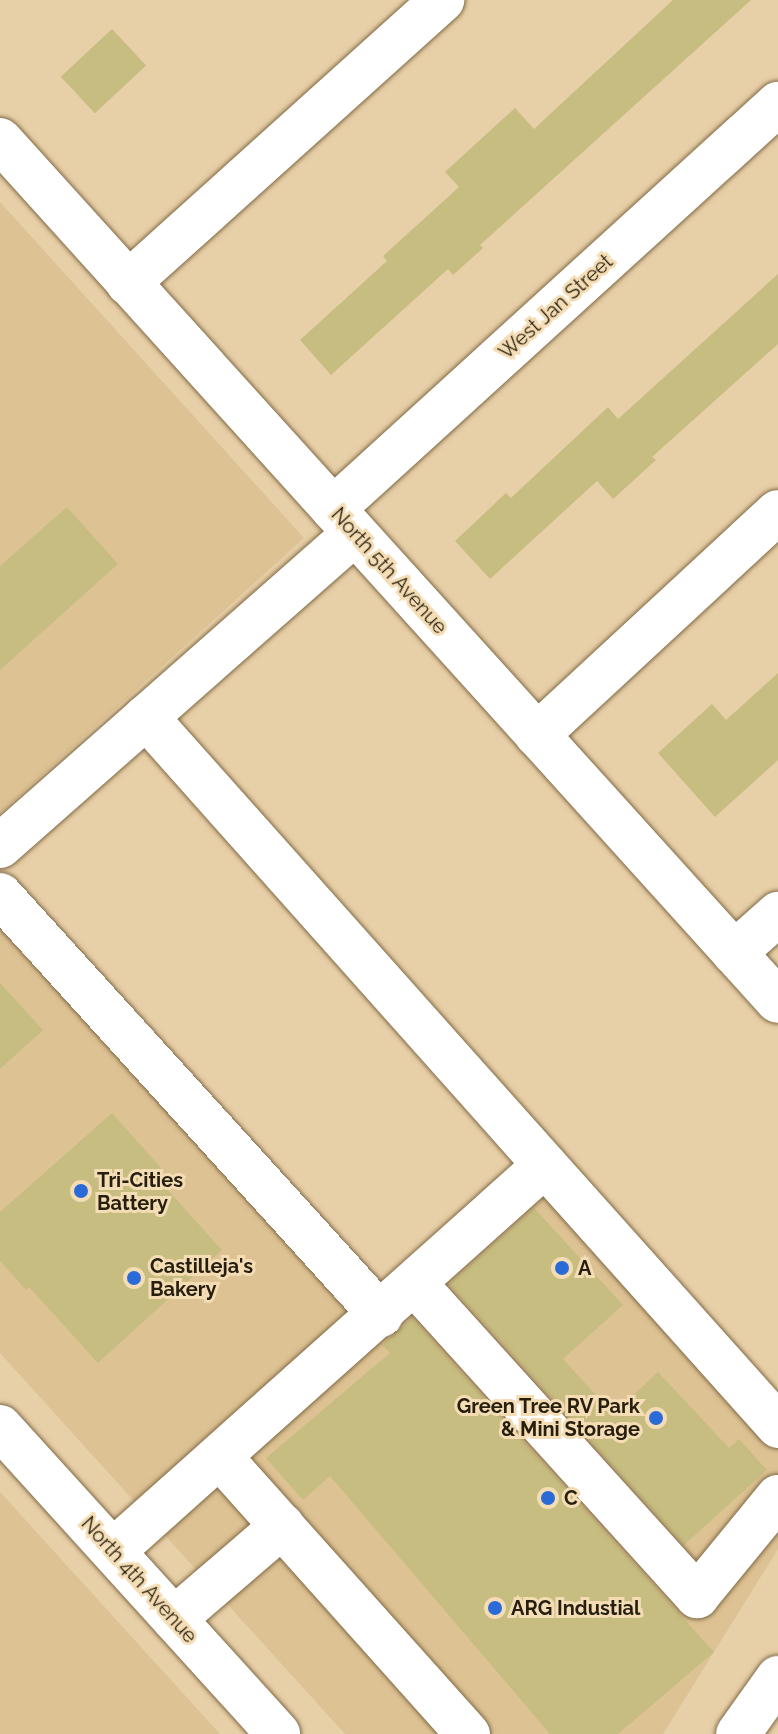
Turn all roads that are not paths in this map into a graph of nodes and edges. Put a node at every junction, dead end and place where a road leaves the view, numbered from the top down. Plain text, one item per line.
1 (442, 0) edge
2 (778, 104) edge
3 (0, 140) edge
4 (128, 283) junction
5 (778, 512) edge
6 (344, 521) junction
7 (146, 717) junction
8 (537, 735) junction
9 (0, 846) edge
10 (0, 895) edge
11 (778, 914) edge
12 (734, 953) junction
13 (778, 1001) edge
14 (545, 1165) junction
15 (415, 1284) junction
16 (381, 1315) junction
17 (778, 1426) edge
18 (0, 1427) edge
19 (220, 1457) junction
20 (778, 1497) edge
21 (282, 1526) junction
22 (113, 1551) junction
23 (174, 1619) junction
24 (778, 1678) edge
25 (778, 1727) edge
26 (278, 1734) edge
27 (468, 1734) edge
28 (738, 1734) edge
29 (773, 1734) edge

1 - 4 main road
2 - 6 main road, West Jan Street
3 - 4 main road, North 5th Avenue
4 - 6 main road, North 5th Avenue
5 - 8 main road
6 - 7 main road, West Jan Street
6 - 8 main road, North 5th Avenue
7 - 9 main road, West Jan Street
7 - 14 main road
8 - 12 main road, North 5th Avenue
10 - 16 main road
11 - 12 main road
12 - 13 main road, North 5th Avenue
14 - 15 main road
14 - 17 main road
15 - 16 main road
15 - 20 main road
16 - 19 main road
18 - 22 main road, North 4th Avenue
19 - 21 main road
19 - 22 main road
21 - 23 main road
21 - 27 main road
22 - 23 main road, North 4th Avenue
23 - 26 main road, North 4th Avenue
24 - 28 main road
25 - 29 main road

